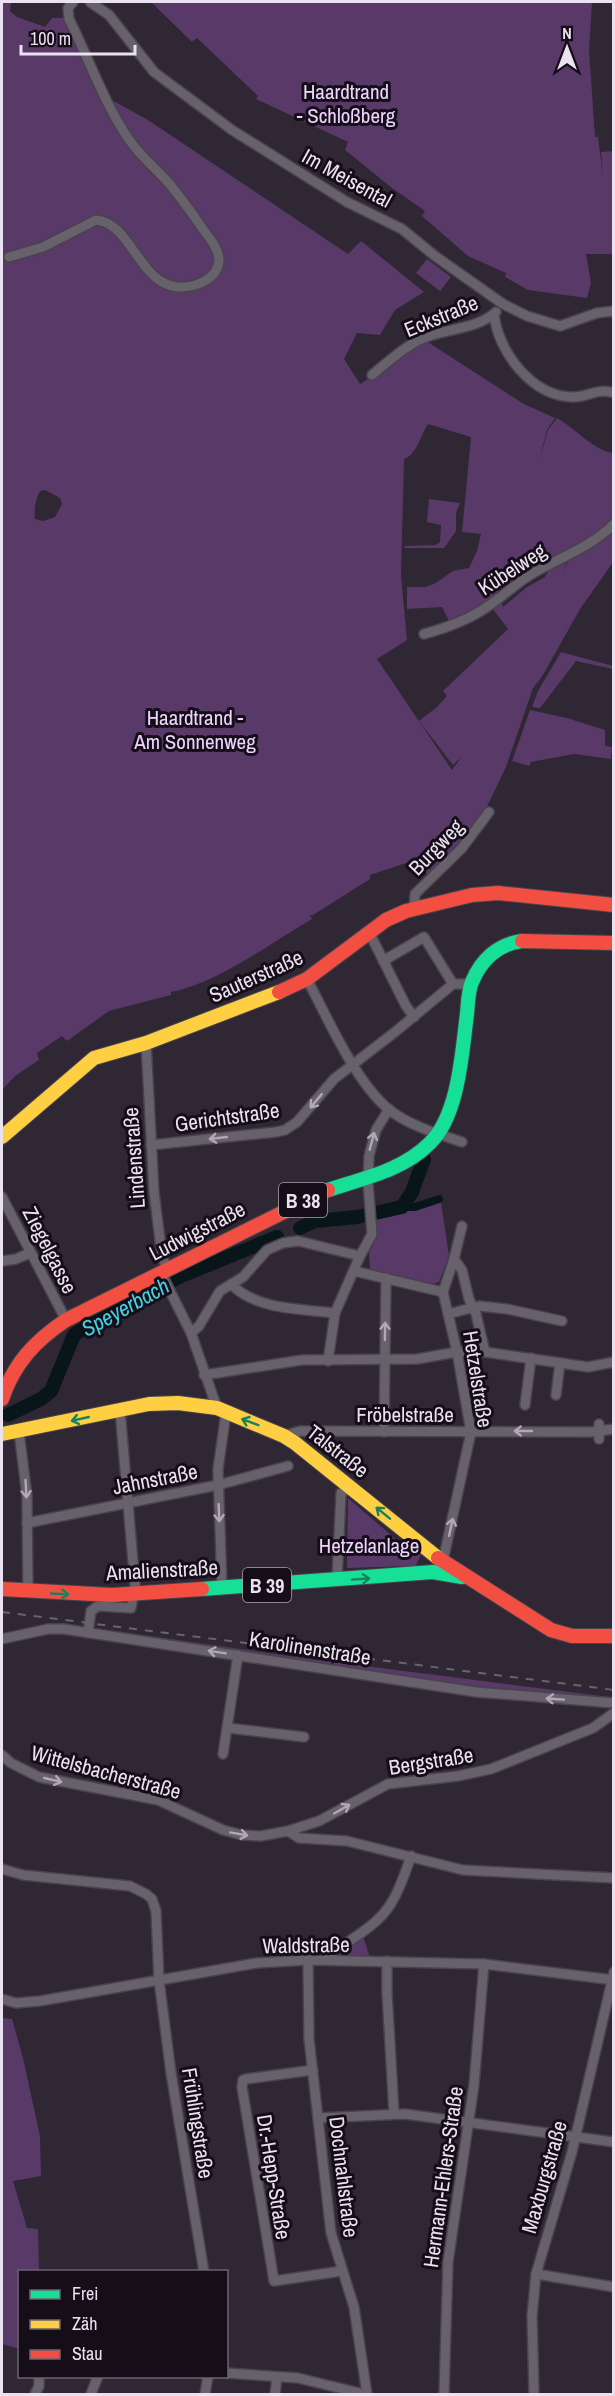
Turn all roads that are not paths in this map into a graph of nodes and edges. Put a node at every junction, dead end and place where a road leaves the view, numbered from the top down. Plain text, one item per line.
1 (73, 2) edge
2 (90, 2) edge
3 (9, 257) dead end
4 (503, 304) junction
5 (614, 311) edge
6 (494, 314) junction
7 (372, 375) dead end
8 (614, 393) edge
9 (614, 524) edge
10 (424, 634) dead end
11 (489, 812) dead end
12 (614, 905) edge
13 (414, 908) junction
14 (369, 932) junction
15 (611, 939) edge
16 (383, 961) junction
17 (307, 979) junction
18 (453, 984) junction
19 (471, 984) junction
20 (414, 1017) junction
21 (146, 1043) junction
22 (353, 1064) junction
23 (388, 1109) junction
24 (439, 1134) junction
25 (2, 1137) edge
26 (462, 1142) dead end
27 (151, 1145) junction
28 (368, 1177) junction
29 (2, 1197) edge
30 (462, 1226) dead end
31 (30, 1253) junction
32 (360, 1256) junction
33 (454, 1259) junction
34 (2, 1261) edge
35 (354, 1271) junction
36 (165, 1277) junction
37 (386, 1278) junction
38 (232, 1285) junction
39 (443, 1292) junction
40 (473, 1307) junction
41 (335, 1313) junction
42 (448, 1314) junction
43 (66, 1320) junction
44 (562, 1321) dead end
45 (190, 1333) junction
46 (457, 1352) junction
47 (485, 1352) junction
48 (531, 1358) junction
49 (385, 1359) junction
50 (328, 1361) junction
51 (614, 1362) edge
52 (560, 1363) junction
53 (204, 1375) junction
54 (556, 1395) dead end
55 (2, 1399) edge
56 (525, 1405) dead end
57 (120, 1410) junction
58 (221, 1410) junction
59 (2, 1427) edge
60 (614, 1429) edge
61 (19, 1432) junction
62 (384, 1432) junction
63 (471, 1432) junction
64 (2, 1434) edge
65 (284, 1436) junction
66 (288, 1466) dead end
67 (218, 1485) junction
68 (351, 1487) junction
69 (129, 1503) junction
70 (27, 1523) junction
71 (428, 1551) junction
72 (443, 1561) junction
73 (433, 1572) junction
74 (417, 1574) junction
75 (467, 1578) junction
76 (337, 1580) junction
77 (222, 1588) junction
78 (2, 1589) edge
79 (28, 1592) junction
80 (135, 1594) junction
81 (88, 1633) junction
82 (614, 1636) edge
83 (2, 1639) edge
84 (238, 1655) junction
85 (614, 1703) edge
86 (614, 1713) edge
87 (228, 1728) junction
88 (304, 1737) dead end
89 (223, 1754) dead end
90 (2, 1755) edge
91 (288, 1831) junction
92 (411, 1856) junction
93 (2, 1869) edge
94 (614, 1878) edge
95 (308, 1960) junction
96 (327, 1960) junction
97 (387, 1961) junction
98 (484, 1964) junction
99 (613, 1977) edge
100 (159, 1980) junction
101 (2, 1999) edge
102 (313, 2070) junction
103 (394, 2113) junction
104 (318, 2118) junction
105 (469, 2122) junction
106 (576, 2136) junction
107 (614, 2142) edge
108 (204, 2270) edge
109 (342, 2271) junction
110 (536, 2274) junction
111 (614, 2287) edge
112 (228, 2373) edge
113 (277, 2377) junction
114 (39, 2378) edge
115 (97, 2378) edge
116 (208, 2378) edge
117 (35, 2394) edge
118 (91, 2394) edge
119 (205, 2394) edge
120 (274, 2394) edge
121 (365, 2394) edge
122 (444, 2394) edge
123 (534, 2394) edge

1 - 3 street
2 - 4 street, Im Meisental
4 - 5 street, Im Meisental
4 - 6 street, Eckstraße
6 - 7 street, Eckstraße
6 - 8 street, Eckstraße
9 - 10 street, Kübelweg
11 - 13 street, Burgweg
12 - 13 main road, Sauterstraße
13 - 14 main road, Sauterstraße
14 - 16 street
14 - 17 main road, Sauterstraße
15 - 19 main road, B 38
16 - 18 street
16 - 20 street
17 - 21 main road, Sauterstraße
17 - 22 street
18 - 19 street
18 - 20 street, Gerichtstraße
19 - 24 main road, B 38
20 - 22 street, Gerichtstraße
21 - 25 main road, Sauterstraße
21 - 27 street, Lindenstraße
22 - 23 street
22 -> 27 street, Gerichtstraße
23 - 24 street
28 -> 23 street
24 - 26 street
24 - 28 main road, Ludwigstraße / B 38
27 - 36 street, Lindenstraße
28 - 32 street
28 - 36 main road, Ludwigstraße / B 38
29 - 31 street, Ziegelgasse
30 - 33 street
31 - 34 street
31 - 43 street, Ziegelgasse
32 - 35 street
32 - 38 street
33 - 39 street
33 - 40 street
35 - 37 street
35 - 41 street
36 - 43 main road, Ludwigstraße / B 38
36 - 45 street, Lindenstraße
37 - 39 street
49 -> 37 street
38 - 41 street
38 - 45 street
39 - 42 street, Hetzelstraße
40 - 42 street
40 - 44 street
40 - 47 street
41 - 50 street
42 - 46 street, Hetzelstraße
43 - 55 main road, Ludwigstraße / B 38
45 - 53 street, Lindenstraße
46 - 47 street
46 - 49 street
46 - 63 street, Hetzelstraße
47 - 48 street
48 - 52 street
48 - 56 street
49 - 50 street
49 - 62 street
50 - 53 street
51 - 52 street
52 - 54 street
53 - 58 street, Lindenstraße
57 - 58 main road, Talstraße / B 39
57 -> 61 main road, Talstraße / B 39
57 - 69 street
65 -> 58 main road, Talstraße / B 39
58 - 67 street
59 - 61 main road
60 -> 63 street, Fröbelstraße
61 - 64 main road, Talstraße / B 39
61 -> 70 street
62 - 63 street, Fröbelstraße
62 - 65 street, Fröbelstraße
72 -> 63 street, Hetzelstraße
65 - 68 main road, Talstraße / B 39
66 - 67 street, Jahnstraße
67 - 69 street, Jahnstraße
67 -> 77 street
71 -> 68 main road, Talstraße / B 39
68 - 76 street
69 - 70 street, Jahnstraße
69 - 80 street
70 - 79 street
71 - 72 main road, Talstraße / B 39
71 - 74 main road
72 - 73 main road
72 - 75 main road, Talstraße / B 39
73 - 74 main road, Amalienstraße / B 39
73 - 75 main road, Amalienstraße / B 39
76 -> 74 main road, Amalienstraße / B 39
75 - 82 main road, Talstraße / B 39
76 - 77 main road, Amalienstraße / B 39
77 - 80 main road, Amalienstraße / B 39
78 - 79 main road, Amalienstraße / B 39
79 -> 80 main road, Amalienstraße / B 39
80 - 81 street
81 - 83 street, Karolinenstraße
84 -> 81 street, Karolinenstraße
85 -> 84 street, Karolinenstraße
84 - 87 street
91 -> 86 street, Bergstraße
87 - 88 street
87 - 89 street
90 -> 91 street, Wittelsbacherstraße
91 - 92 street, Wittelsbacherstraße
92 - 94 street, Wittelsbacherstraße
92 - 96 street
93 - 100 street, Frühlingstraße
95 - 96 street, Waldstraße
95 - 100 street, Waldstraße
95 - 102 street, Dochnahlstraße
96 - 97 street, Waldstraße
97 - 98 street, Waldstraße
97 - 103 street
98 - 99 street, Waldstraße
98 - 105 street, Hermann-Ehlers-Straße
99 - 106 street, Maxburgstraße
100 - 101 street, Waldstraße
100 - 108 street, Frühlingstraße
102 - 104 street, Dochnahlstraße
102 - 109 street, Dr.-Hepp-Straße
103 - 104 street
103 - 105 street
104 - 109 street, Dochnahlstraße
105 - 106 street
105 - 122 street, Hermann-Ehlers-Straße
106 - 107 street
106 - 110 street, Maxburgstraße
109 - 121 street, Dochnahlstraße
110 - 111 street
110 - 123 street, Maxburgstraße
112 - 113 street
113 - 120 street
113 - 121 street
114 - 117 street
115 - 118 street
116 - 119 street

